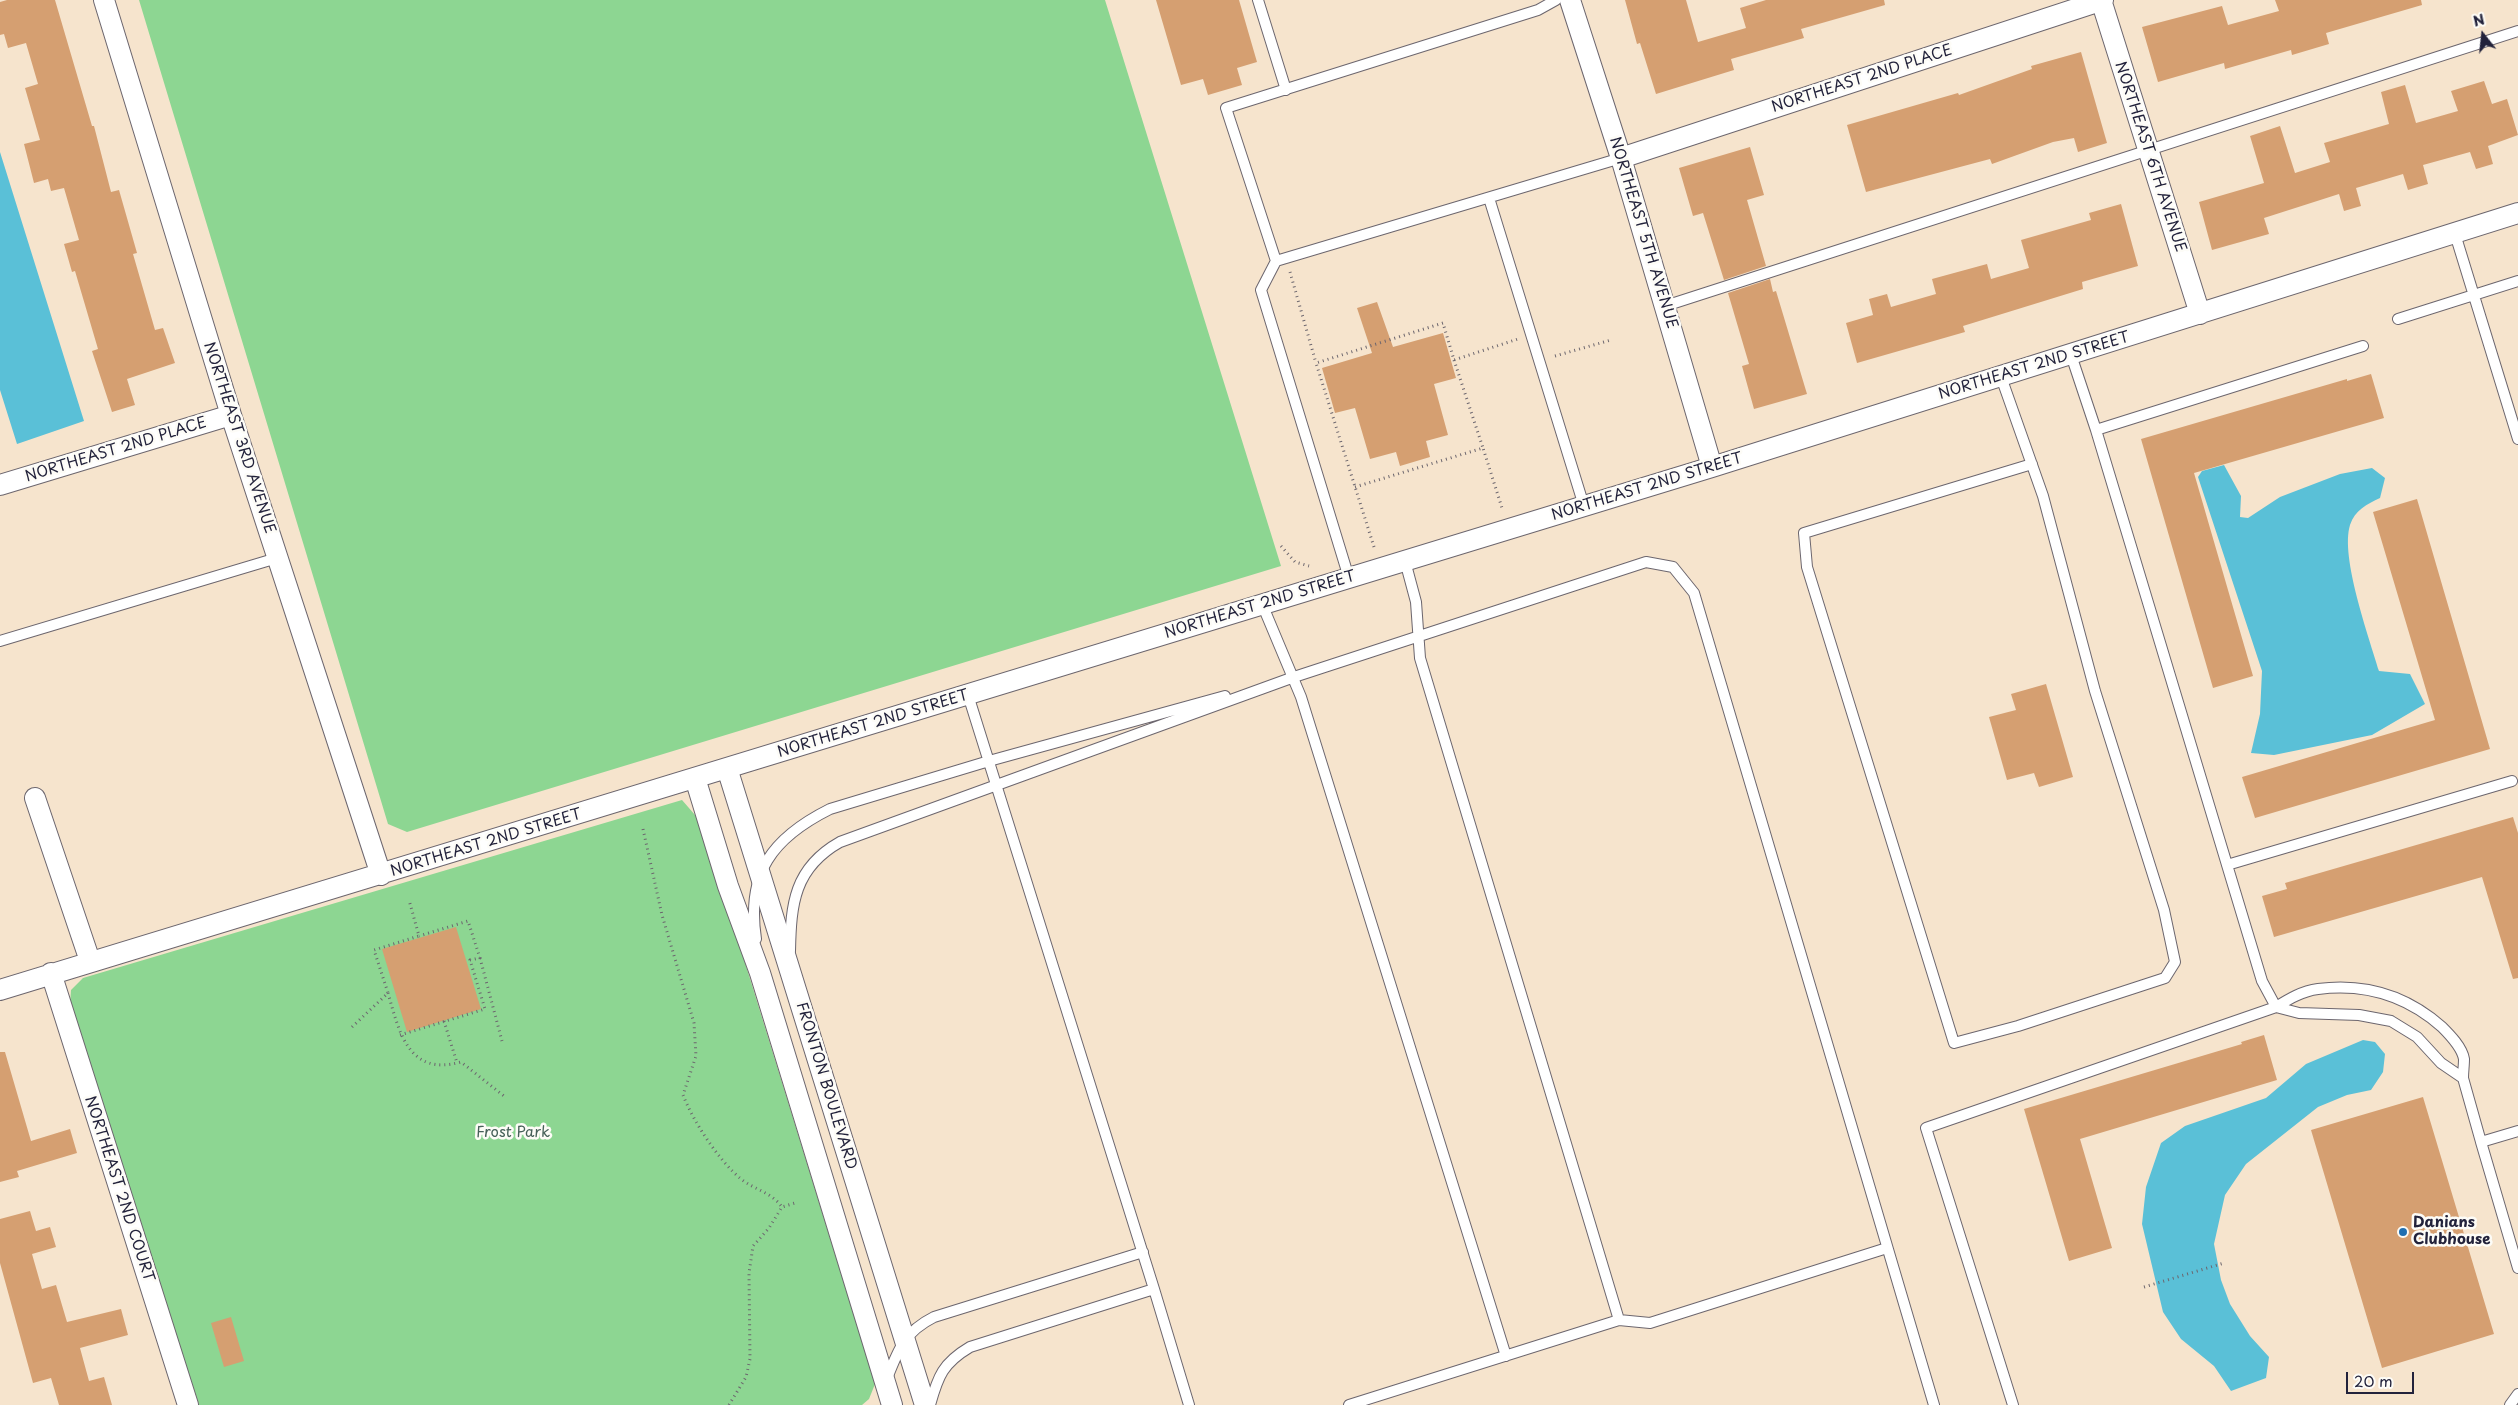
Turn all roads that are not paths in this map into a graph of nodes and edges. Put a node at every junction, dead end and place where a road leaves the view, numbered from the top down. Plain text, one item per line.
1 (104, 0) edge
2 (1258, 0) edge
3 (1556, 0) edge
4 (1570, 0) edge
5 (2102, 0) edge
6 (2518, 31) edge
7 (1286, 90) junction
8 (2148, 150) junction
9 (1621, 158) junction
10 (1489, 198) junction
11 (2518, 213) edge
12 (2455, 234) junction
13 (1276, 261) junction
14 (2518, 281) edge
15 (2474, 295) junction
16 (1665, 306) junction
17 (2200, 314) junction
18 (2398, 319) dead end
19 (2363, 346) dead end
20 (2071, 355) junction
21 (2001, 377) junction
22 (231, 415) junction
23 (2096, 430) junction
24 (2518, 439) edge
25 (2032, 464) junction
26 (1712, 467) junction
27 (0, 486) edge
28 (1584, 506) junction
29 (278, 558) junction
30 (1405, 561) junction
31 (1349, 578) junction
32 (1262, 604) junction
33 (1419, 635) junction
34 (0, 641) edge
35 (1294, 677) junction
36 (968, 695) junction
37 (989, 761) junction
38 (727, 768) junction
39 (695, 778) junction
40 (2512, 781) dead end
41 (997, 786) junction
42 (35, 798) dead end
43 (2227, 865) junction
44 (760, 873) junction
45 (381, 875) junction
46 (90, 961) junction
47 (789, 967) junction
48 (760, 973) junction
49 (51, 974) junction
50 (0, 990) edge
51 (2276, 1007) junction
52 (2463, 1078) junction
53 (2518, 1131) edge
54 (2482, 1142) junction
55 (1887, 1248) junction
56 (1143, 1252) junction
57 (2518, 1268) edge
58 (1154, 1289) junction
59 (1619, 1320) junction
60 (905, 1339) junction
61 (1506, 1356) junction
62 (885, 1383) junction
63 (2518, 1394) edge
64 (188, 1405) edge
65 (892, 1405) edge
66 (925, 1405) edge
67 (930, 1405) edge
68 (1188, 1405) edge
69 (1349, 1405) edge
70 (1934, 1405) edge
71 (2013, 1405) edge
72 (2510, 1405) edge

1 - 22 street, NORTHEAST 3RD AVENUE
2 - 7 lane
3 - 7 lane
4 - 9 street, NORTHEAST 5TH AVENUE
5 - 8 street, NORTHEAST 6TH AVENUE
5 - 9 street, NORTHEAST 2ND PLACE
6 - 8 lane
7 - 13 lane
8 - 16 lane
8 - 17 street, NORTHEAST 6TH AVENUE
9 - 10 lane
9 - 16 street, NORTHEAST 5TH AVENUE
10 - 13 lane
10 - 28 lane
11 - 12 street, NORTHEAST 2ND STREET
12 - 15 lane
12 - 17 street, NORTHEAST 2ND STREET
13 - 31 lane
14 - 15 lane
15 - 18 lane
15 - 24 lane
16 - 26 street, NORTHEAST 5TH AVENUE
17 - 20 street, NORTHEAST 2ND STREET
19 - 23 lane
20 - 21 street, NORTHEAST 2ND STREET
20 - 23 lane
21 - 25 lane
21 - 26 street, NORTHEAST 2ND STREET
22 - 27 street, NORTHEAST 2ND PLACE
22 - 29 street, NORTHEAST 3RD AVENUE
23 - 43 lane
25 - 25 lane
26 - 28 street, NORTHEAST 2ND STREET
28 - 30 street, NORTHEAST 2ND STREET
29 - 34 lane
29 - 45 street, NORTHEAST 3RD AVENUE
30 - 31 street, NORTHEAST 2ND STREET
30 - 33 lane
31 - 32 street, NORTHEAST 2ND STREET
32 - 35 lane
32 - 36 street, NORTHEAST 2ND STREET
33 - 35 lane
33 - 55 lane
33 - 59 lane
35 - 37 lane
35 - 41 lane
35 - 61 lane
36 - 37 lane
36 - 38 street, NORTHEAST 2ND STREET
37 - 41 lane
37 - 44 lane
38 - 39 street, NORTHEAST 2ND STREET
38 - 44 street, FRONTON BOULEVARD
39 - 45 street, NORTHEAST 2ND STREET
39 - 48 street, FRONTON BOULEVARD
40 - 43 lane
41 - 47 lane
41 - 56 lane
42 - 46 street
43 - 51 lane
44 - 47 street, FRONTON BOULEVARD
44 - 48 lane
45 - 46 street, NORTHEAST 2ND STREET
46 - 49 street, NORTHEAST 2ND STREET
47 - 60 street, FRONTON BOULEVARD
48 - 62 street, FRONTON BOULEVARD
49 - 50 street, NORTHEAST 2ND STREET
49 - 64 street, NORTHEAST 2ND COURT
51 - 52 lane
51 - 52 lane
51 - 71 lane
52 - 54 lane
53 - 54 lane
54 - 57 lane
55 - 59 lane
55 - 70 lane
56 - 58 lane
56 - 60 lane
58 - 67 lane
58 - 68 lane
59 - 61 lane
60 - 62 lane
60 - 66 street, FRONTON BOULEVARD
61 - 69 lane
62 - 65 street, FRONTON BOULEVARD
63 - 72 lane

